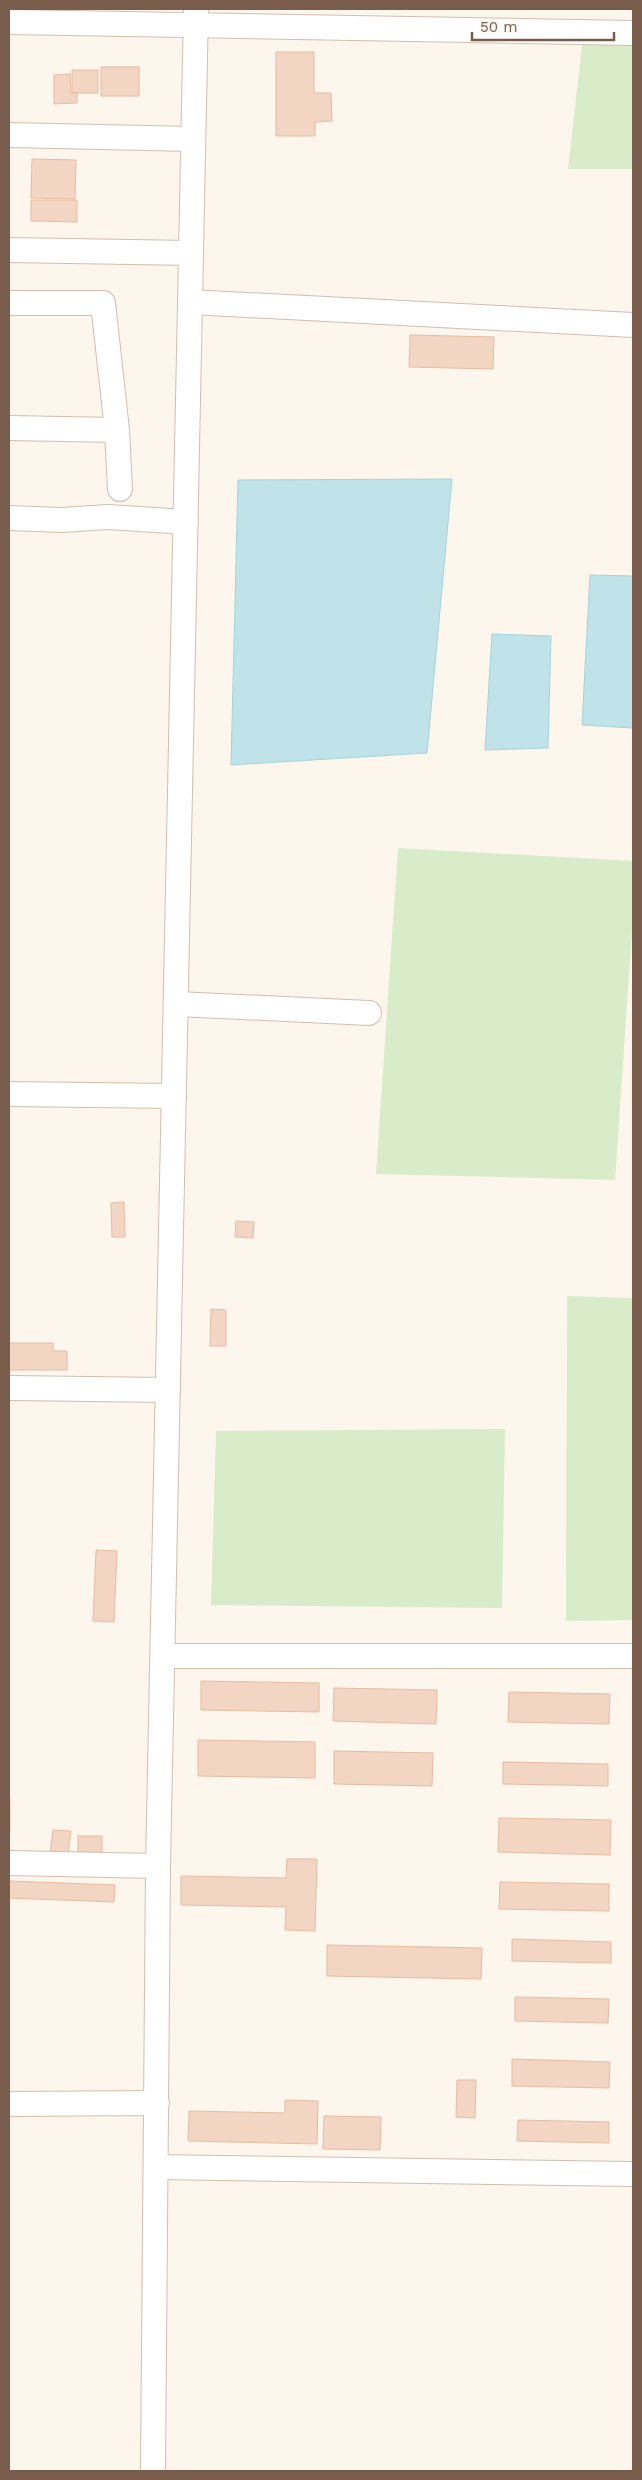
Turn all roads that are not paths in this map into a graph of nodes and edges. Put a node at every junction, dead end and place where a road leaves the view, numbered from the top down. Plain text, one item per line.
1 (196, 16) edge
2 (9, 22) edge
3 (633, 33) edge
4 (9, 135) edge
5 (194, 139) junction
6 (9, 250) edge
7 (191, 253) junction
8 (190, 302) junction
9 (9, 303) edge
10 (633, 326) edge
11 (9, 428) edge
12 (117, 430) junction
13 (120, 489) dead end
14 (9, 518) edge
15 (186, 522) junction
16 (176, 1004) junction
17 (368, 1013) dead end
18 (9, 1094) edge
19 (174, 1096) junction
20 (9, 1388) edge
21 (168, 1390) junction
22 (164, 1656) junction
23 (633, 1656) edge
24 (9, 1864) edge
25 (158, 1866) junction
26 (158, 2103) junction
27 (9, 2104) edge
28 (157, 2167) junction
29 (633, 2174) edge
30 (153, 2471) edge

1 - 2 street
1 - 3 street
1 - 5 street
4 - 5 street
5 - 7 street
6 - 7 street
7 - 8 street
8 - 10 street
8 - 15 street
9 - 12 street
11 - 12 street
12 - 13 street
14 - 15 street
15 - 16 street
16 - 17 street
16 - 19 street
18 - 19 street
19 - 21 street
20 - 21 street
21 - 22 street
22 - 23 street
22 - 25 street
24 - 25 street
25 - 26 street
26 - 27 street
26 - 28 street
28 - 29 street
28 - 30 street

